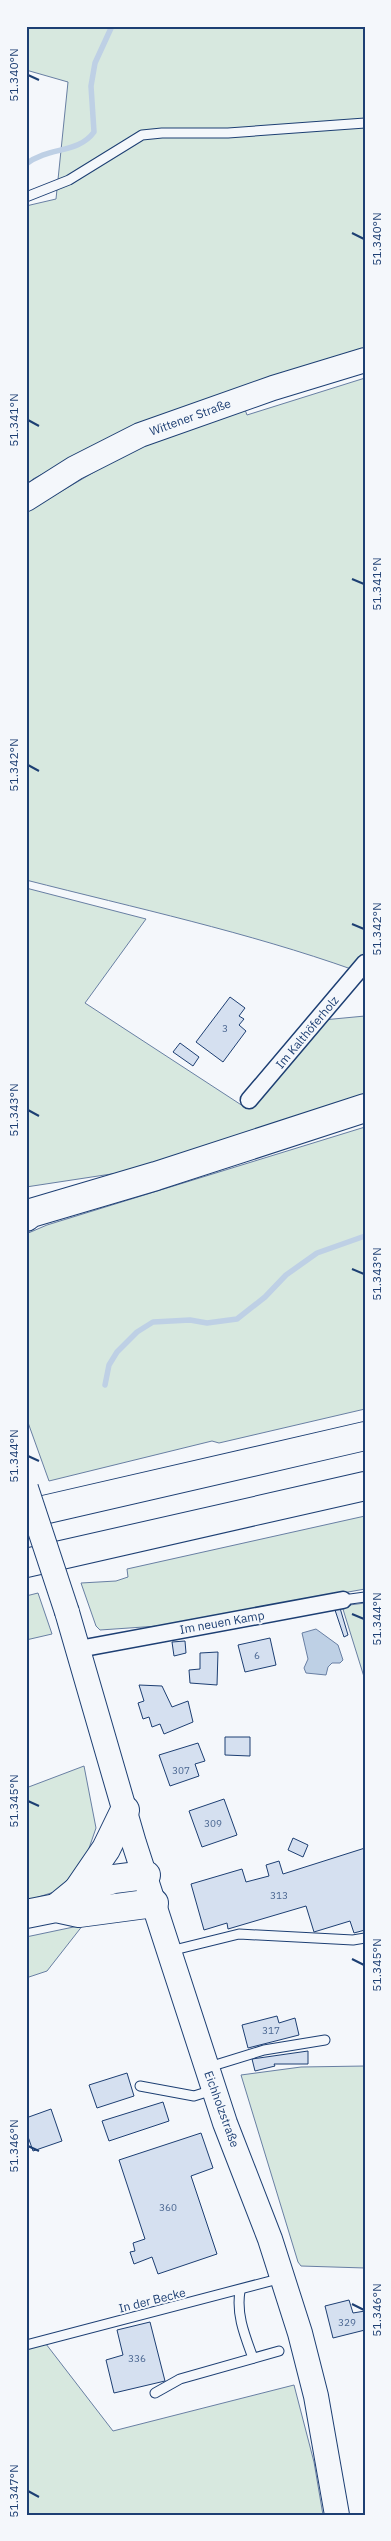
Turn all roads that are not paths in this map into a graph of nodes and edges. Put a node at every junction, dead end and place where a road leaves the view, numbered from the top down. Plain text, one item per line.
1 (365, 123) edge
2 (26, 196) edge
3 (365, 360) edge
4 (26, 499) edge
5 (365, 963) edge
6 (249, 1100) dead end
7 (365, 1108) edge
8 (28, 1214) edge
9 (365, 1436) edge
10 (365, 1486) edge
11 (26, 1488) edge
12 (26, 1514) edge
13 (26, 1564) edge
14 (365, 1597) edge
15 (343, 1600) joint
16 (79, 1649) junction
17 (125, 1810) junction
18 (146, 1875) junction
19 (78, 1890) junction
20 (154, 1903) junction
21 (56, 1908) junction
22 (26, 1914) edge
23 (365, 1938) edge
24 (169, 1951) junction
25 (325, 2040) dead end
26 (211, 2079) junction
27 (140, 2086) dead end
28 (283, 2278) junction
29 (240, 2291) junction
30 (26, 2345) edge
31 (279, 2351) dead end
32 (254, 2358) junction
33 (155, 2393) dead end
34 (337, 2515) edge

1 - 2 lane
3 - 4 main road, Wittener Straße
5 - 6 street, Im Kalthöferholz
7 - 8 highway
9 - 12 highway
10 - 13 highway
11 - 16 main road, Eichholzstraße, bridge
14 - 15 lane, Im neuen Kamp
15 - 16 street, Im neuen Kamp
16 - 17 main road, Eichholzstraße
17 - 18 main road, Eichholzstraße
17 - 19 highway
18 - 19 highway
18 - 20 main road, Eichholzstraße
19 - 21 highway
20 - 21 highway
20 - 24 main road, Eichholzstraße
21 - 22 highway
23 - 24 lane
24 - 26 main road, Eichholzstraße
25 - 26 lane
26 - 27 lane
26 - 28 main road, Eichholzstraße
28 - 29 lane, In der Becke
28 - 34 main road, Eichholzstraße
29 - 30 lane, In der Becke
29 - 32 lane
31 - 32 lane
32 - 33 lane

